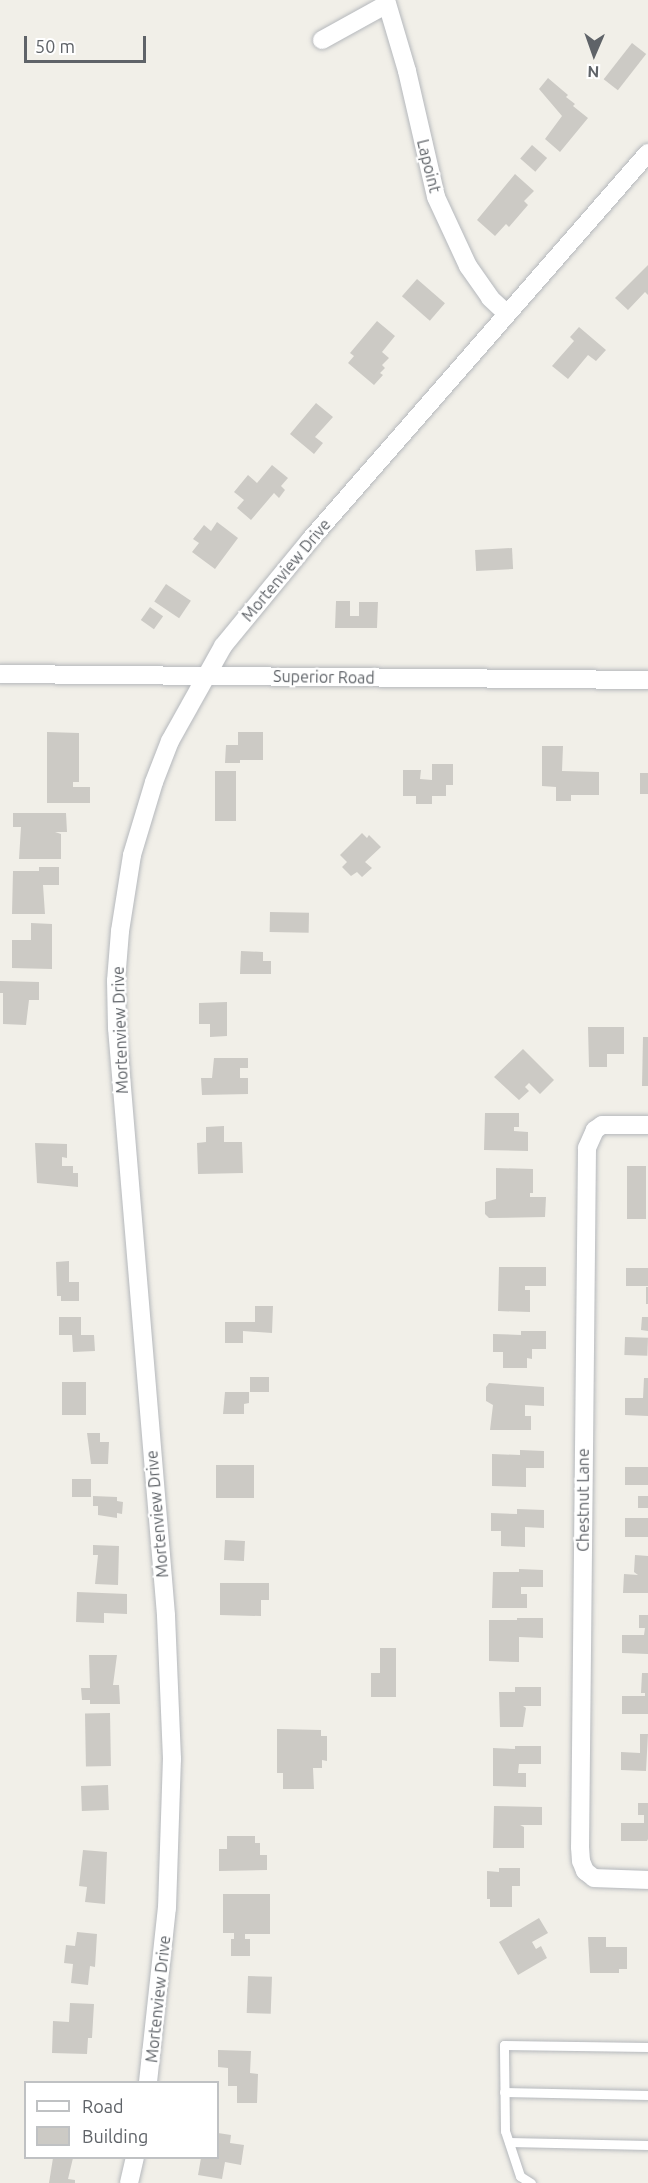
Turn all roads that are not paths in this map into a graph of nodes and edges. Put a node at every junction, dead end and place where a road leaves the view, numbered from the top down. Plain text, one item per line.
1 (387, 2) edge
2 (322, 40) dead end
3 (648, 153) edge
4 (507, 314) junction
5 (0, 674) edge
6 (205, 675) junction
7 (648, 680) edge
8 (648, 1125) edge
9 (648, 1880) edge
10 (648, 2047) edge
11 (148, 2081) edge
12 (504, 2092) junction
13 (648, 2095) edge
14 (508, 2142) junction
15 (648, 2145) edge
16 (135, 2159) edge
17 (129, 2183) edge
18 (531, 2183) edge

1 - 2 street
1 - 4 street, Lapoint
3 - 4 street, Mortenview Drive
4 - 6 street, Mortenview Drive
5 - 6 street, Superior Road
6 - 7 street, Superior Road
6 - 11 street, Mortenview Drive
8 - 9 street, Chestnut Lane
10 - 12 lane
12 - 13 lane
12 - 14 lane
14 - 15 lane
14 - 18 lane
16 - 17 street

